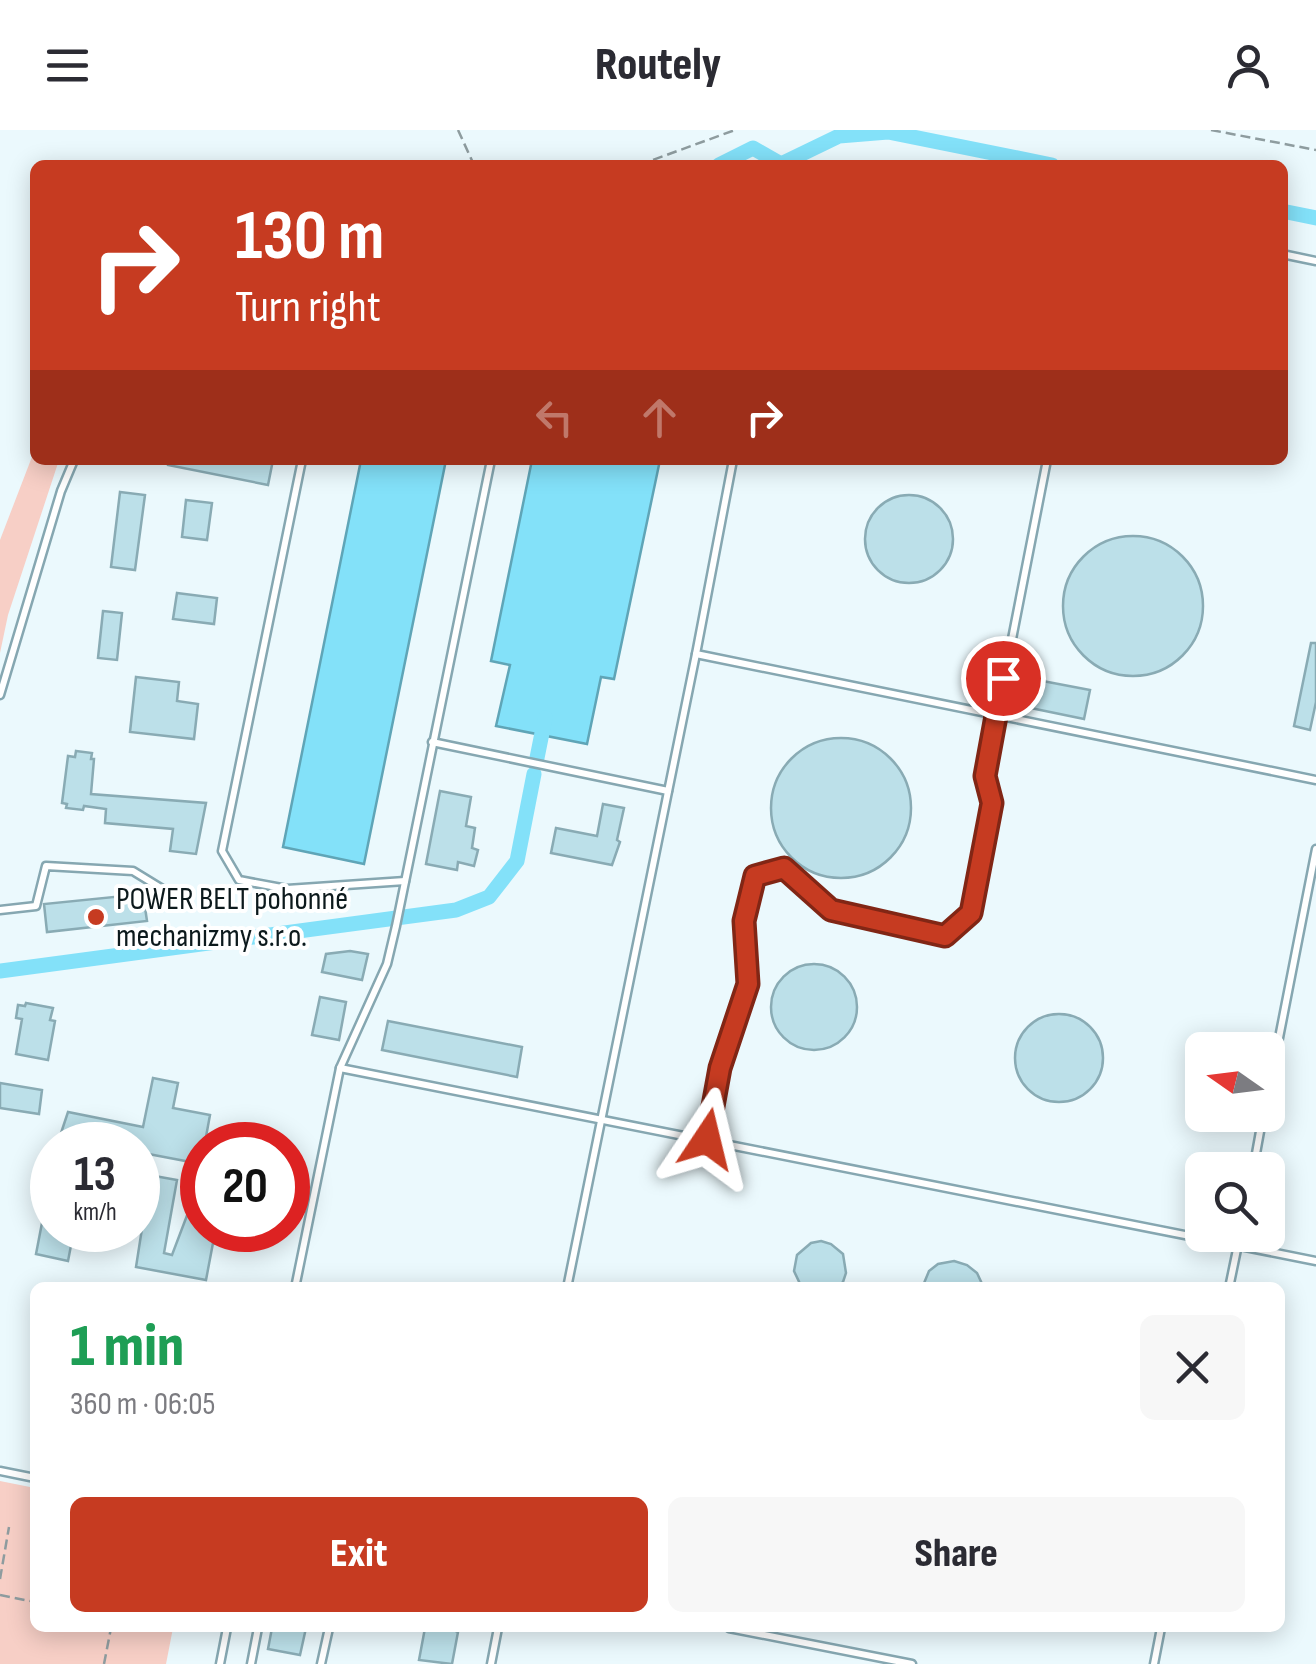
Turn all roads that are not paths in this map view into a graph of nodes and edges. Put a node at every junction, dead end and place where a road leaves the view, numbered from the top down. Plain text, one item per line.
1 (1288, 255) edge
2 (1316, 260) edge
3 (72, 465) edge
4 (301, 465) edge
5 (490, 465) edge
6 (733, 465) edge
7 (1045, 465) edge
8 (696, 654) junction
9 (0, 696) edge
10 (996, 715) junction
11 (432, 742) junction
12 (1316, 780) edge
13 (668, 791) junction
14 (1316, 849) edge
15 (405, 882) junction
16 (164, 890) dead end
17 (0, 910) edge
18 (1280, 1032) edge
19 (340, 1068) junction
20 (602, 1118) junction
21 (707, 1139) junction
22 (1185, 1235) edge
23 (1237, 1252) edge
24 (1269, 1252) edge
25 (1316, 1261) edge
26 (297, 1282) edge
27 (568, 1282) edge
28 (1230, 1282) edge
29 (0, 1471) edge
30 (30, 1477) edge
31 (226, 1632) edge
32 (257, 1632) edge
33 (328, 1632) edge
34 (497, 1632) edge
35 (749, 1632) edge
36 (1160, 1632) edge
37 (220, 1664) edge
38 (250, 1664) edge
39 (321, 1664) edge
40 (491, 1664) edge
41 (912, 1664) edge
42 (1154, 1664) edge

1 - 2 lane
3 - 9 lane
4 - 15 lane
5 - 11 lane
6 - 8 lane
7 - 10 lane
8 - 10 lane
8 - 13 lane
10 - 12 lane
10 - 21 lane
11 - 13 lane
11 - 15 lane
13 - 20 lane
14 - 18 lane
15 - 19 lane
16 - 17 lane
19 - 20 lane
19 - 26 lane
20 - 21 lane
20 - 27 lane
21 - 22 lane
23 - 28 lane
24 - 25 lane
29 - 30 lane
31 - 37 lane
32 - 38 lane
33 - 39 lane
34 - 40 lane
35 - 41 lane
36 - 42 lane

